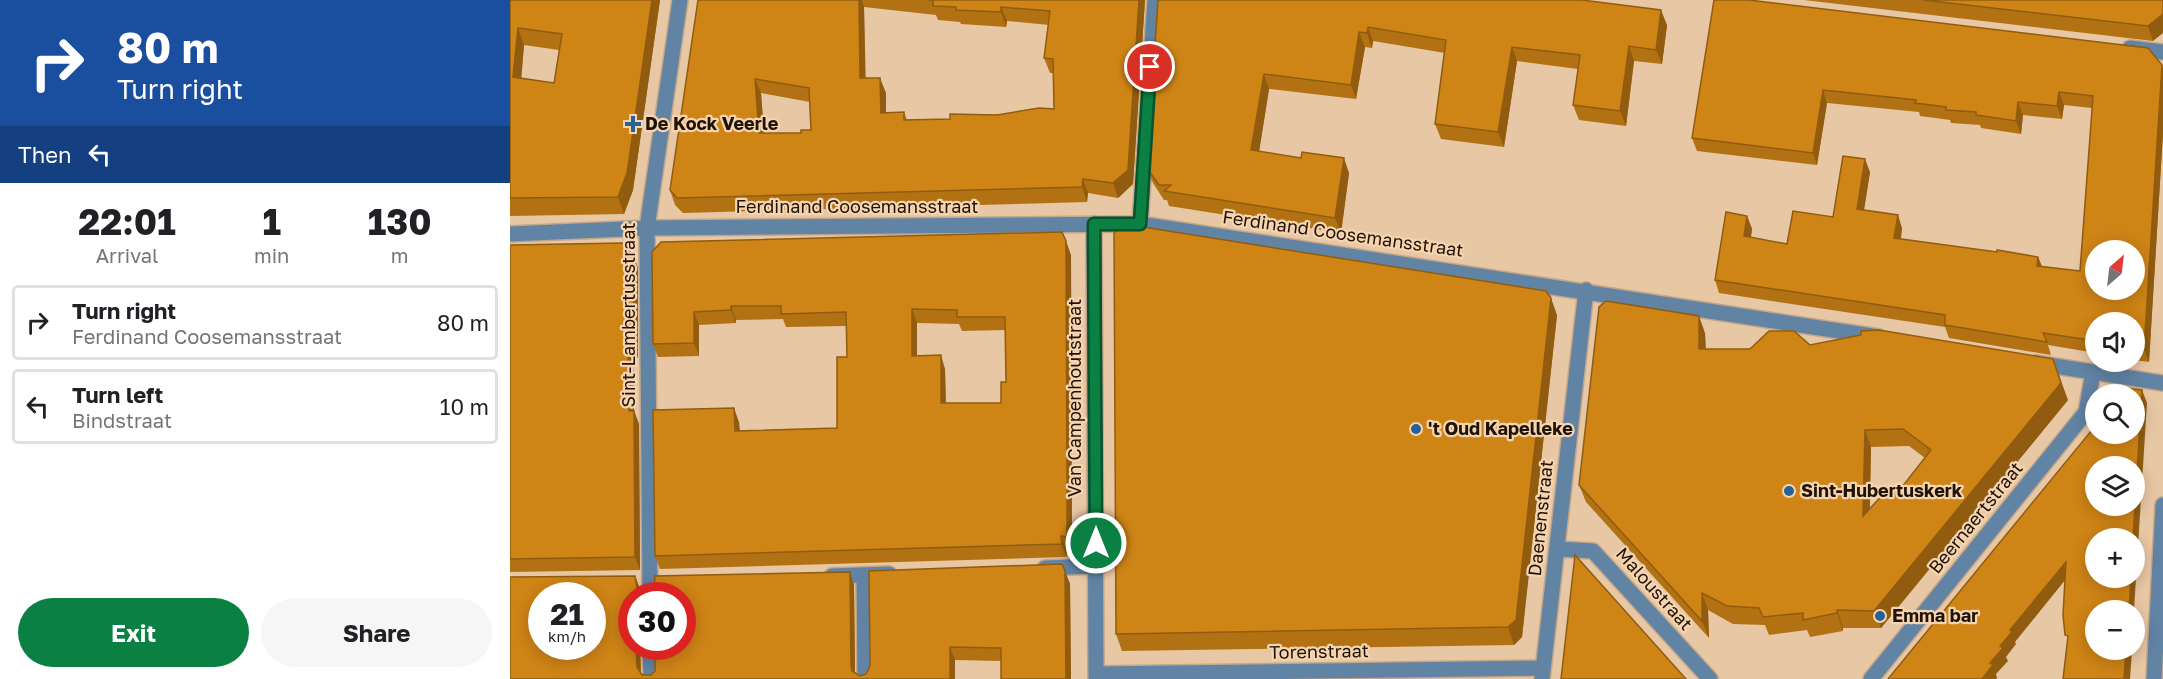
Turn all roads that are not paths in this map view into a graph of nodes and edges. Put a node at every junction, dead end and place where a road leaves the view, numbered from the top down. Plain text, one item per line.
1 (680, 0) edge
2 (1155, 0) edge
3 (2116, 47) edge
4 (2163, 52) edge
5 (1094, 224) junction
6 (1140, 224) junction
7 (647, 228) junction
8 (510, 234) edge
9 (1586, 290) junction
10 (1896, 340) edge
11 (2023, 361) edge
12 (2085, 371) edge
13 (2093, 372) joint
14 (2163, 383) edge
15 (2163, 505) edge
16 (2162, 530) edge
17 (1558, 549) junction
18 (1096, 566) junction
19 (1026, 568) edge
20 (899, 574) edge
21 (864, 575) junction
22 (817, 576) edge
23 (650, 582) edge
24 (650, 660) edge
25 (1542, 673) edge
26 (1096, 677) edge
27 (651, 679) edge
28 (865, 679) edge
29 (1710, 679) edge
30 (1871, 679) edge
31 (2154, 679) edge

1 - 7 street, Sint-Lambertusstraat
2 - 6 street
3 - 4 street
5 - 6 street, Ferdinand Coosemansstraat
5 - 7 street, Ferdinand Coosemansstraat
5 - 18 street, Van Campenhoutstraat
6 - 9 street, Ferdinand Coosemansstraat
7 - 8 street, Ferdinand Coosemansstraat
7 - 23 street, Sint-Lambertusstraat
9 - 10 street, Ferdinand Coosemansstraat
9 - 17 street, Daenenstraat
11 - 12 street
13 - 14 street
13 - 30 street, Beernaertstraat
15 - 16 street
16 - 31 street
17 - 25 street, Daenenstraat
17 - 29 street, Maloustraat
18 - 19 street
18 - 26 street, Van Campenhoutstraat
20 - 21 street
21 - 22 street
21 - 28 street
24 - 27 street
25 - 26 street, Torenstraat

